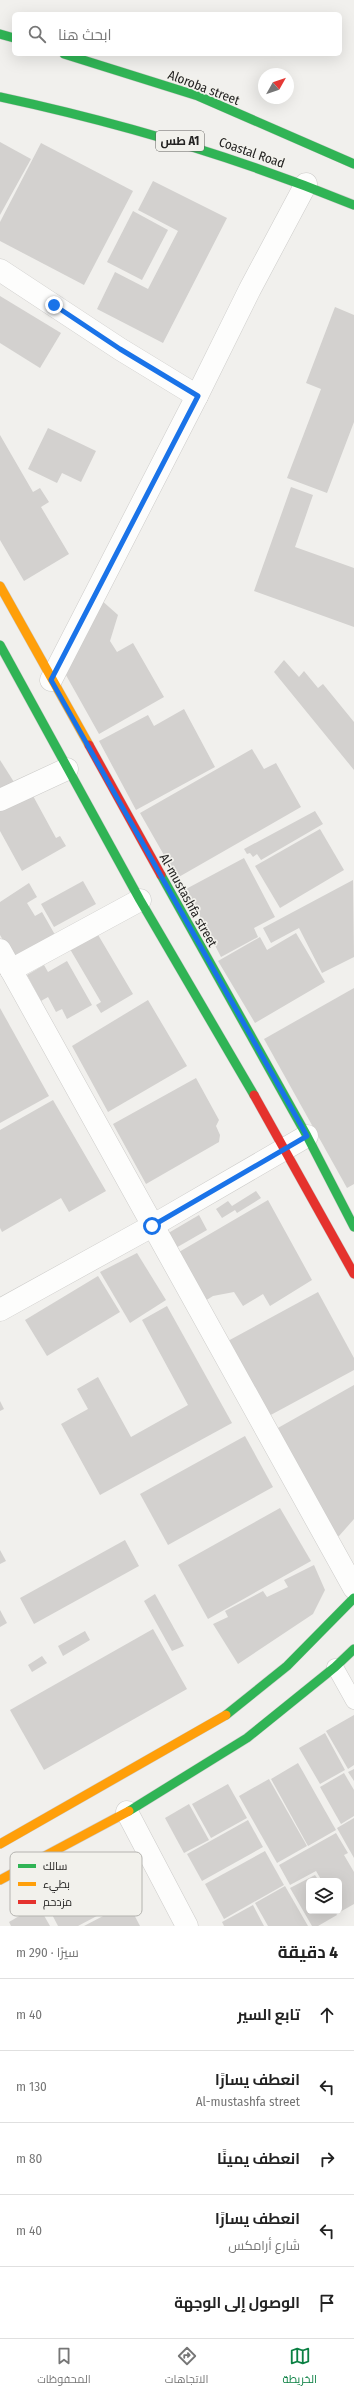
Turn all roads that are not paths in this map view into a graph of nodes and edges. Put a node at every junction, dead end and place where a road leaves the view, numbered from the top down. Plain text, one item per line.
1 (0, 34) edge
2 (12, 37) edge
3 (70, 56) edge
4 (0, 97) edge
5 (354, 164) edge
6 (306, 184) junction
7 (354, 205) edge
8 (0, 270) edge
9 (198, 396) junction
10 (0, 587) edge
11 (0, 645) edge
12 (51, 680) junction
13 (66, 769) junction
14 (0, 800) edge
15 (140, 900) junction
16 (0, 950) edge
17 (11, 970) junction
18 (307, 1136) junction
19 (285, 1148) junction
20 (152, 1226) junction
21 (354, 1227) edge
22 (354, 1274) edge
23 (0, 1310) edge
24 (354, 1588) edge
25 (354, 1598) edge
26 (354, 1649) edge
27 (335, 1667) junction
28 (354, 1701) edge
29 (127, 1812) junction
30 (0, 1844) edge
31 (52, 1852) edge
32 (10, 1875) edge
33 (0, 1880) edge
34 (187, 1926) edge

1 - 2 main road
3 - 5 main road, Aloroba street
4 - 6 main road, Coastal Road / طس A1
6 - 7 main road, Coastal Road / طس A1
6 - 9 street
8 - 9 street
9 - 12 street
10 - 12 main road, Al-mustashfa street
11 - 13 main road
12 - 18 main road, Al-mustashfa street
13 - 14 street
13 - 15 main road
15 - 17 street
15 - 19 main road
16 - 17 street
17 - 20 street
18 - 19 street
18 - 21 main road, Al-mustashfa street
19 - 20 street
19 - 22 main road
20 - 23 street
20 - 24 street
25 - 30 main road
26 - 27 main road
27 - 28 lane
27 - 29 main road
29 - 31 main road
29 - 34 street
32 - 33 main road

